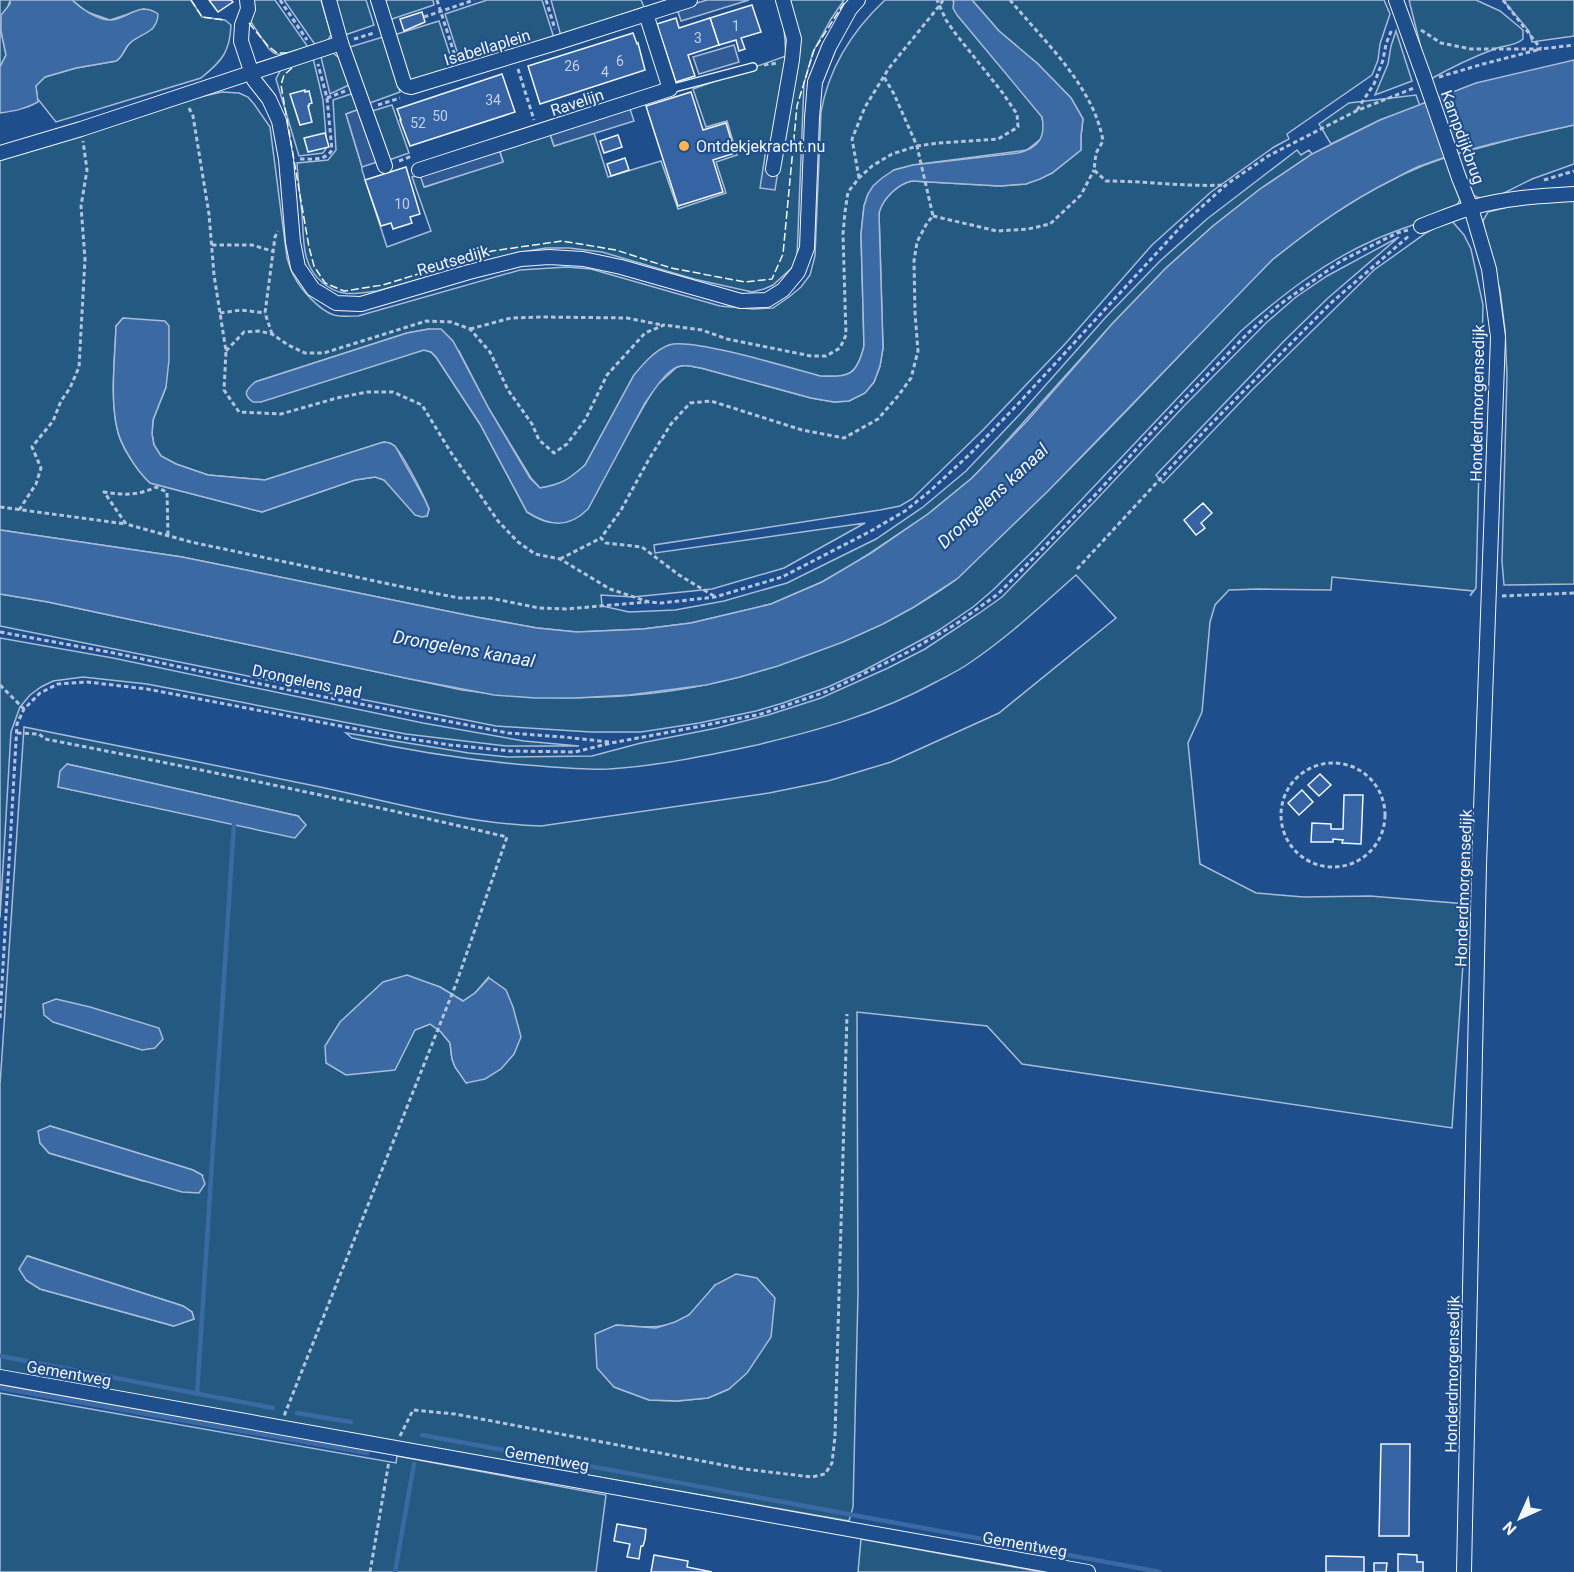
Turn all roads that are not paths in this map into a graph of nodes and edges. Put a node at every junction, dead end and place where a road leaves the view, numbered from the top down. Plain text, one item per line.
1 (247, 0) edge
2 (329, 0) edge
3 (378, 0) edge
4 (690, 0) edge
5 (783, 0) edge
6 (858, 0) edge
7 (648, 9) edge
8 (1400, 11) edge
9 (341, 43) junction
10 (753, 67) road end
11 (251, 74) junction
12 (670, 89) junction
13 (0, 153) edge
14 (385, 166) road end
15 (773, 169) dead end
16 (419, 170) road end
17 (1574, 194) edge
18 (1471, 208) junction
19 (1421, 226) road end
20 (0, 1377) edge
21 (1088, 1572) edge
22 (1464, 1572) edge

1 - 11 street, Reutsedijk
2 - 9 street
3 - 7 street, Isabellaplein
4 - 7 street, Isabellaplein
5 - 15 street
6 - 11 street, Reutsedijk
7 - 12 street
8 - 18 street, Kampdijkbrug, bridge
9 - 11 street
9 - 14 street
10 - 12 lane
11 - 13 street
12 - 16 street, Ravelijn
17 - 18 street
18 - 19 street
18 - 22 street, Honderdmorgensedijk
20 - 21 street, Gementweg

